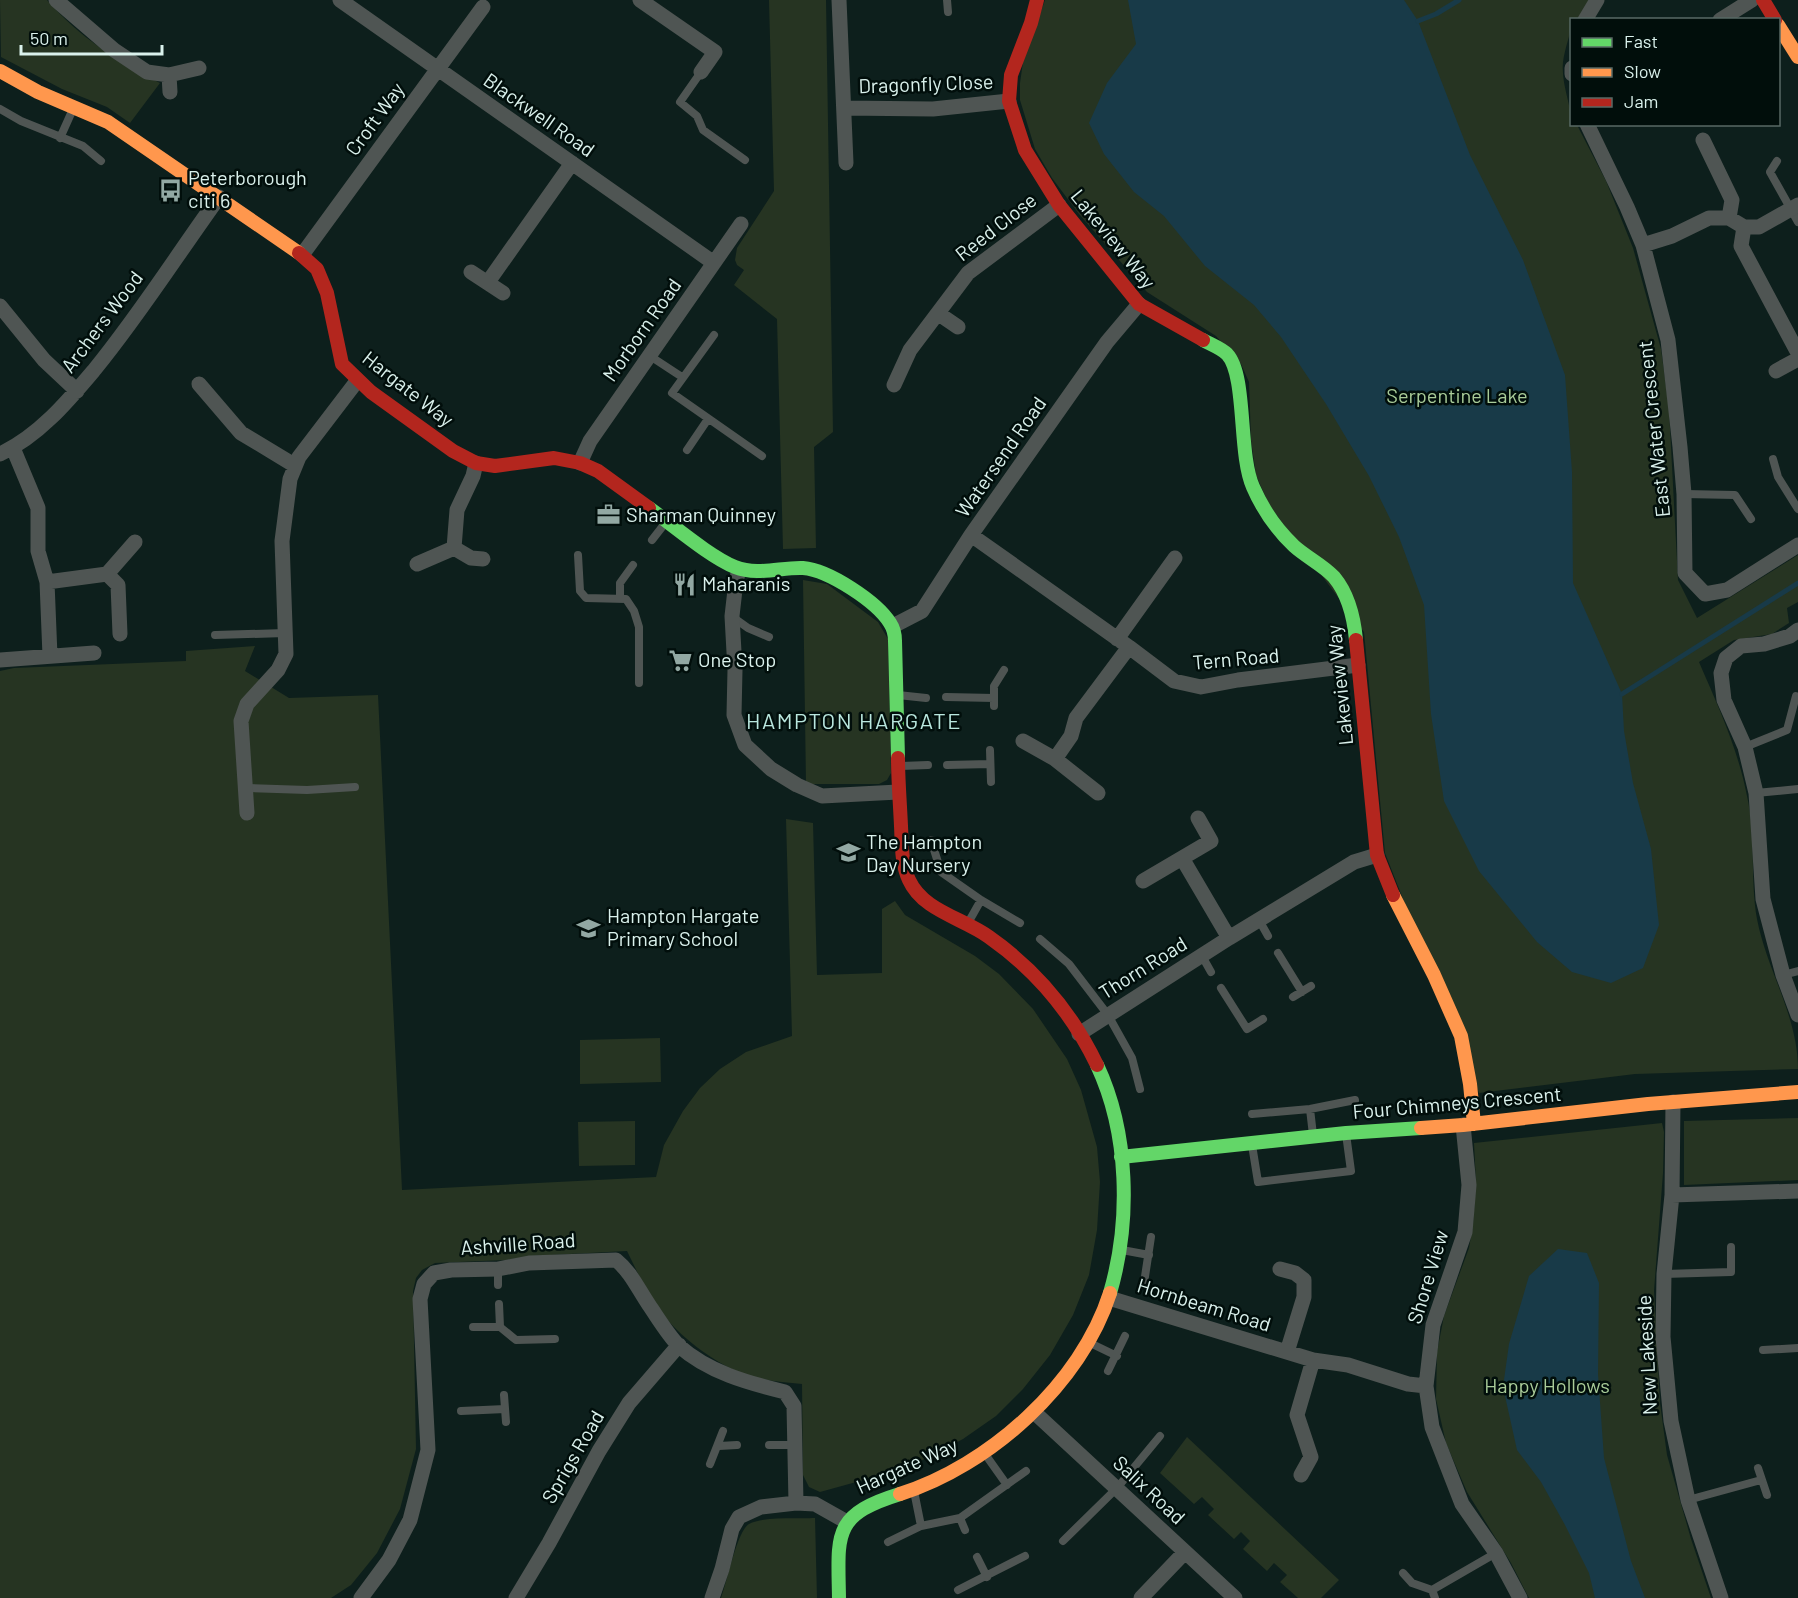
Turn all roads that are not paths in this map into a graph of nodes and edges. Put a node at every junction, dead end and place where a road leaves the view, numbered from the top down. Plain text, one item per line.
1 (56, 0) edge
2 (340, 0) edge
3 (640, 0) edge
4 (839, 0) edge
5 (947, 0) edge
6 (1036, 0) edge
7 (1598, 0) edge
8 (1752, 0) edge
9 (1763, 0) edge
10 (483, 7) dead end
11 (948, 12) dead end
12 (1587, 18) edge
13 (1723, 18) edge
14 (1774, 18) edge
15 (1780, 27) edge
16 (1798, 57) edge
17 (199, 68) dead end
18 (437, 69) junction
19 (0, 71) edge
20 (701, 72) joint
21 (169, 75) junction
22 (170, 92) dead end
23 (1009, 101) junction
24 (74, 107) junction
25 (844, 108) junction
26 (0, 109) edge
27 (1588, 126) edge
28 (60, 138) junction
29 (1703, 140) dead end
30 (745, 160) dead end
31 (100, 161) dead end
32 (1777, 161) dead end
33 (572, 163) junction
34 (846, 163) dead end
35 (219, 197) junction
36 (1059, 205) junction
37 (1796, 212) edge
38 (1729, 218) junction
39 (741, 224) dead end
40 (1744, 227) junction
41 (1643, 245) junction
42 (302, 255) junction
43 (714, 263) junction
44 (471, 272) dead end
45 (488, 282) junction
46 (503, 293) dead end
47 (1139, 304) junction
48 (0, 306) edge
49 (939, 314) junction
50 (958, 327) dead end
51 (714, 335) dead end
52 (1798, 353) edge
53 (650, 356) junction
54 (1798, 359) edge
55 (1776, 371) dead end
56 (682, 377) junction
57 (357, 381) junction
58 (199, 384) dead end
59 (894, 385) dead end
60 (77, 391) junction
61 (708, 419) junction
62 (687, 450) dead end
63 (6, 451) edge
64 (762, 456) dead end
65 (1773, 459) dead end
66 (476, 463) junction
67 (580, 463) junction
68 (294, 465) junction
69 (1684, 494) junction
70 (1798, 509) edge
71 (1751, 519) dead end
72 (667, 521) junction
73 (971, 535) junction
74 (652, 540) dead end
75 (135, 542) dead end
76 (1798, 545) edge
77 (454, 548) junction
78 (578, 555) dead end
79 (1175, 558) dead end
80 (483, 559) dead end
81 (417, 564) dead end
82 (633, 565) dead end
83 (739, 570) junction
84 (107, 574) junction
85 (47, 582) junction
86 (620, 599) junction
87 (732, 616) junction
88 (893, 626) junction
89 (1798, 630) edge
90 (285, 633) junction
91 (120, 634) dead end
92 (215, 636) dead end
93 (769, 637) dead end
94 (1123, 643) junction
95 (94, 653) dead end
96 (50, 656) junction
97 (0, 660) edge
98 (1358, 665) junction
99 (1004, 670) dead end
100 (639, 683) dead end
101 (896, 695) junction
102 (1796, 696) dead end
103 (926, 698) dead end
104 (946, 698) dead end
105 (1023, 741) dead end
106 (1745, 747) junction
107 (990, 750) dead end
108 (1055, 759) junction
109 (928, 765) dead end
110 (947, 765) dead end
111 (990, 765) junction
112 (896, 766) junction
113 (991, 782) dead end
114 (355, 787) dead end
115 (247, 788) junction
116 (1798, 789) edge
117 (898, 792) junction
118 (1098, 793) dead end
119 (1756, 793) junction
120 (247, 813) dead end
121 (1198, 818) dead end
122 (931, 840) dead end
123 (1377, 855) junction
124 (1182, 858) junction
125 (1143, 881) dead end
126 (981, 900) junction
127 (1259, 920) junction
128 (1020, 923) dead end
129 (967, 924) junction
130 (1268, 936) dead end
131 (1229, 938) junction
132 (1040, 939) dead end
133 (1278, 952) dead end
134 (1202, 956) junction
135 (1798, 971) edge
136 (1211, 972) dead end
137 (1783, 975) junction
138 (1311, 986) dead end
139 (1221, 988) dead end
140 (1302, 992) junction
141 (1293, 997) dead end
142 (1108, 1014) junction
143 (1798, 1016) edge
144 (1263, 1019) dead end
145 (1079, 1034) junction
146 (1140, 1089) dead end
147 (1798, 1092) edge
148 (1355, 1100) dead end
149 (1673, 1102) junction
150 (1310, 1109) junction
151 (1252, 1114) dead end
152 (1468, 1125) junction
153 (1346, 1133) junction
154 (1313, 1136) junction
155 (1252, 1144) junction
156 (1121, 1157) junction
157 (1798, 1191) edge
158 (1672, 1195) junction
159 (1151, 1237) dead end
160 (1731, 1247) dead end
161 (1121, 1250) junction
162 (1149, 1255) junction
163 (498, 1269) junction
164 (1280, 1269) dead end
165 (1664, 1274) junction
166 (1144, 1283) dead end
167 (498, 1285) dead end
168 (1109, 1298) junction
169 (499, 1304) dead end
170 (473, 1327) dead end
171 (500, 1327) junction
172 (1125, 1336) dead end
173 (555, 1339) dead end
174 (1087, 1341) junction
175 (679, 1345) junction
176 (1798, 1348) edge
177 (1763, 1350) dead end
178 (1287, 1352) junction
179 (1117, 1356) junction
180 (1312, 1360) junction
181 (1108, 1371) dead end
182 (1426, 1386) junction
183 (504, 1395) dead end
184 (505, 1409) junction
185 (460, 1411) dead end
186 (1035, 1413) junction
187 (506, 1422) dead end
188 (723, 1431) dead end
189 (1160, 1436) dead end
190 (737, 1445) dead end
191 (769, 1445) dead end
192 (795, 1445) junction
193 (718, 1446) junction
194 (984, 1453) junction
195 (710, 1464) dead end
196 (1758, 1468) dead end
197 (1026, 1471) dead end
198 (1300, 1475) dead end
199 (1761, 1480) junction
200 (1007, 1485) junction
201 (1117, 1488) junction
202 (914, 1489) junction
203 (1767, 1495) dead end
204 (1688, 1500) junction
205 (796, 1503) junction
206 (960, 1518) junction
207 (847, 1522) junction
208 (921, 1526) junction
209 (965, 1530) dead end
210 (1063, 1541) dead end
211 (888, 1542) dead end
212 (1185, 1552) junction
213 (1496, 1553) junction
214 (1024, 1556) dead end
215 (977, 1557) dead end
216 (1403, 1574) dead end
217 (987, 1577) junction
218 (958, 1590) dead end
219 (1432, 1590) junction
220 (361, 1598) edge
221 (516, 1598) edge
222 (712, 1598) edge
223 (839, 1598) edge
224 (1141, 1598) edge
225 (1235, 1598) edge
226 (1436, 1598) edge
227 (1520, 1598) edge
228 (1721, 1598) edge

1 - 21 street
2 - 18 street, Blackwell Road
3 - 20 street
4 - 25 street, Dragonfly Close
5 - 11 lane
6 - 23 street, Lakeview Way
7 - 12 street
8 - 13 street
9 - 14 street
10 - 18 street, Croft Way
15 - 16 street
17 - 21 street
18 - 33 street, Blackwell Road
18 - 42 street, Croft Way
19 - 24 street, Hargate Way
20 - 30 lane
21 - 22 street
23 - 25 street, Dragonfly Close
23 - 36 street, Lakeview Way
24 - 28 lane
24 - 35 street, Hargate Way
25 - 34 street, Dragonfly Close
26 - 28 lane
27 - 41 street, East Water Crescent
28 - 31 lane
29 - 38 street
32 - 37 lane
33 - 43 street, Blackwell Road
33 - 45 street
35 - 42 street, Hargate Way
35 - 60 street, Archers Wood
36 - 47 street, Lakeview Way
36 - 49 street, Reed Close
37 - 40 street
38 - 40 street
38 - 41 street
39 - 43 street, Morborn Road
40 - 52 street
41 - 69 street, East Water Crescent
42 - 57 street, Hargate Way
43 - 53 street, Morborn Road
44 - 45 street
45 - 46 street
47 - 73 street, Watersend Road
47 - 98 street, Lakeview Way
48 - 60 street
49 - 50 street
49 - 59 street, Reed Close
51 - 56 lane
53 - 56 lane
53 - 67 street, Morborn Road
54 - 55 street
56 - 61 lane
57 - 66 street, Hargate Way
57 - 68 street
58 - 68 street
60 - 63 street, Archers Wood
61 - 62 lane
61 - 64 lane
63 - 85 street
65 - 70 lane
66 - 67 street, Hargate Way
66 - 77 street
67 - 72 street, Hargate Way
68 - 90 street
69 - 71 lane
69 - 76 street, East Water Crescent
72 - 74 lane
72 - 83 street, Hargate Way
73 - 88 street, Watersend Road
73 - 94 street, Tern Road
75 - 84 street
77 - 80 street
77 - 81 street
78 - 86 lane
79 - 94 street
82 - 86 lane
83 - 87 street
83 - 88 street
84 - 85 street
84 - 91 street
85 - 96 street
86 - 100 lane
87 - 93 lane
87 - 117 street
88 - 101 street, Hargate Way
89 - 106 street
90 - 92 lane
90 - 115 street
94 - 98 street, Tern Road
94 - 108 street
95 - 96 street
96 - 97 street
98 - 123 street, Lakeview Way
99 - 104 lane
101 - 103 lane
101 - 112 street, Hargate Way
102 - 106 lane
105 - 108 street
106 - 119 street
107 - 111 lane
108 - 118 street
109 - 112 lane
110 - 111 lane
111 - 113 lane
112 - 117 street, Hargate Way
114 - 115 lane
115 - 120 street
116 - 119 lane
117 - 129 street, Hargate Way
119 - 137 street
121 - 124 street
122 - 126 lane
123 - 127 street, Thorn Road
123 - 152 street, Lakeview Way
124 - 125 street
124 - 131 street
126 - 128 lane
126 - 129 lane
127 - 130 lane
127 - 131 street, Thorn Road
129 - 145 street, Hargate Way
131 - 134 street, Thorn Road
132 - 142 lane
133 - 140 lane
134 - 136 lane
134 - 142 street, Thorn Road
135 - 137 lane
137 - 143 street
138 - 140 lane
139 - 144 lane
140 - 141 lane
142 - 145 street, Thorn Road
142 - 146 lane
145 - 156 street, Hargate Way
147 - 149 street, Four Chimneys Crescent
148 - 150 lane
149 - 152 street, Four Chimneys Crescent
149 - 158 street, New Lakeside
150 - 151 lane
150 - 154 lane
152 - 153 street, Four Chimneys Crescent
152 - 182 street, Shore View
153 - 154 street, Four Chimneys Crescent
153 - 155 lane
154 - 155 street, Four Chimneys Crescent
155 - 156 street, Four Chimneys Crescent
156 - 161 street, Hargate Way
157 - 158 street
158 - 165 street, New Lakeside
159 - 162 lane
160 - 165 lane
161 - 162 lane
161 - 168 street, Hargate Way
162 - 166 lane
163 - 167 lane
163 - 175 street, Ashville Road
163 - 220 street, Ashville Road
164 - 178 street, Hornbeam Road
165 - 204 street, New Lakeside
168 - 174 street, Hargate Way
168 - 178 street, Hornbeam Road
169 - 171 lane
170 - 171 lane
171 - 173 lane
172 - 179 lane
174 - 179 lane
174 - 186 street, Hargate Way
175 - 192 street, Ashville Road
175 - 221 street, Sprigs Road
176 - 177 lane
178 - 180 street, Hornbeam Road
179 - 181 lane
180 - 182 street, Hornbeam Road
180 - 198 street
182 - 213 street, Shore View
183 - 184 lane
184 - 185 lane
184 - 187 lane
186 - 194 street, Hargate Way
186 - 201 street, Salix Road
188 - 193 lane
189 - 201 lane
190 - 193 lane
191 - 192 lane
192 - 205 street, Ashville Road
193 - 195 lane
194 - 200 lane
194 - 202 street, Hargate Way
196 - 199 lane
197 - 200 lane
199 - 203 lane
199 - 204 lane
200 - 206 lane
201 - 210 lane
201 - 212 street, Salix Road
202 - 207 street, Hargate Way
202 - 208 lane
204 - 228 street, New Lakeside
205 - 207 street
205 - 222 street
206 - 208 lane
206 - 209 lane
207 - 223 street, Hargate Way
208 - 211 lane
212 - 224 street
212 - 225 street, Salix Road
213 - 219 lane
213 - 227 street, Shore View
214 - 217 lane
215 - 217 lane
216 - 219 lane
217 - 218 lane
219 - 226 lane

